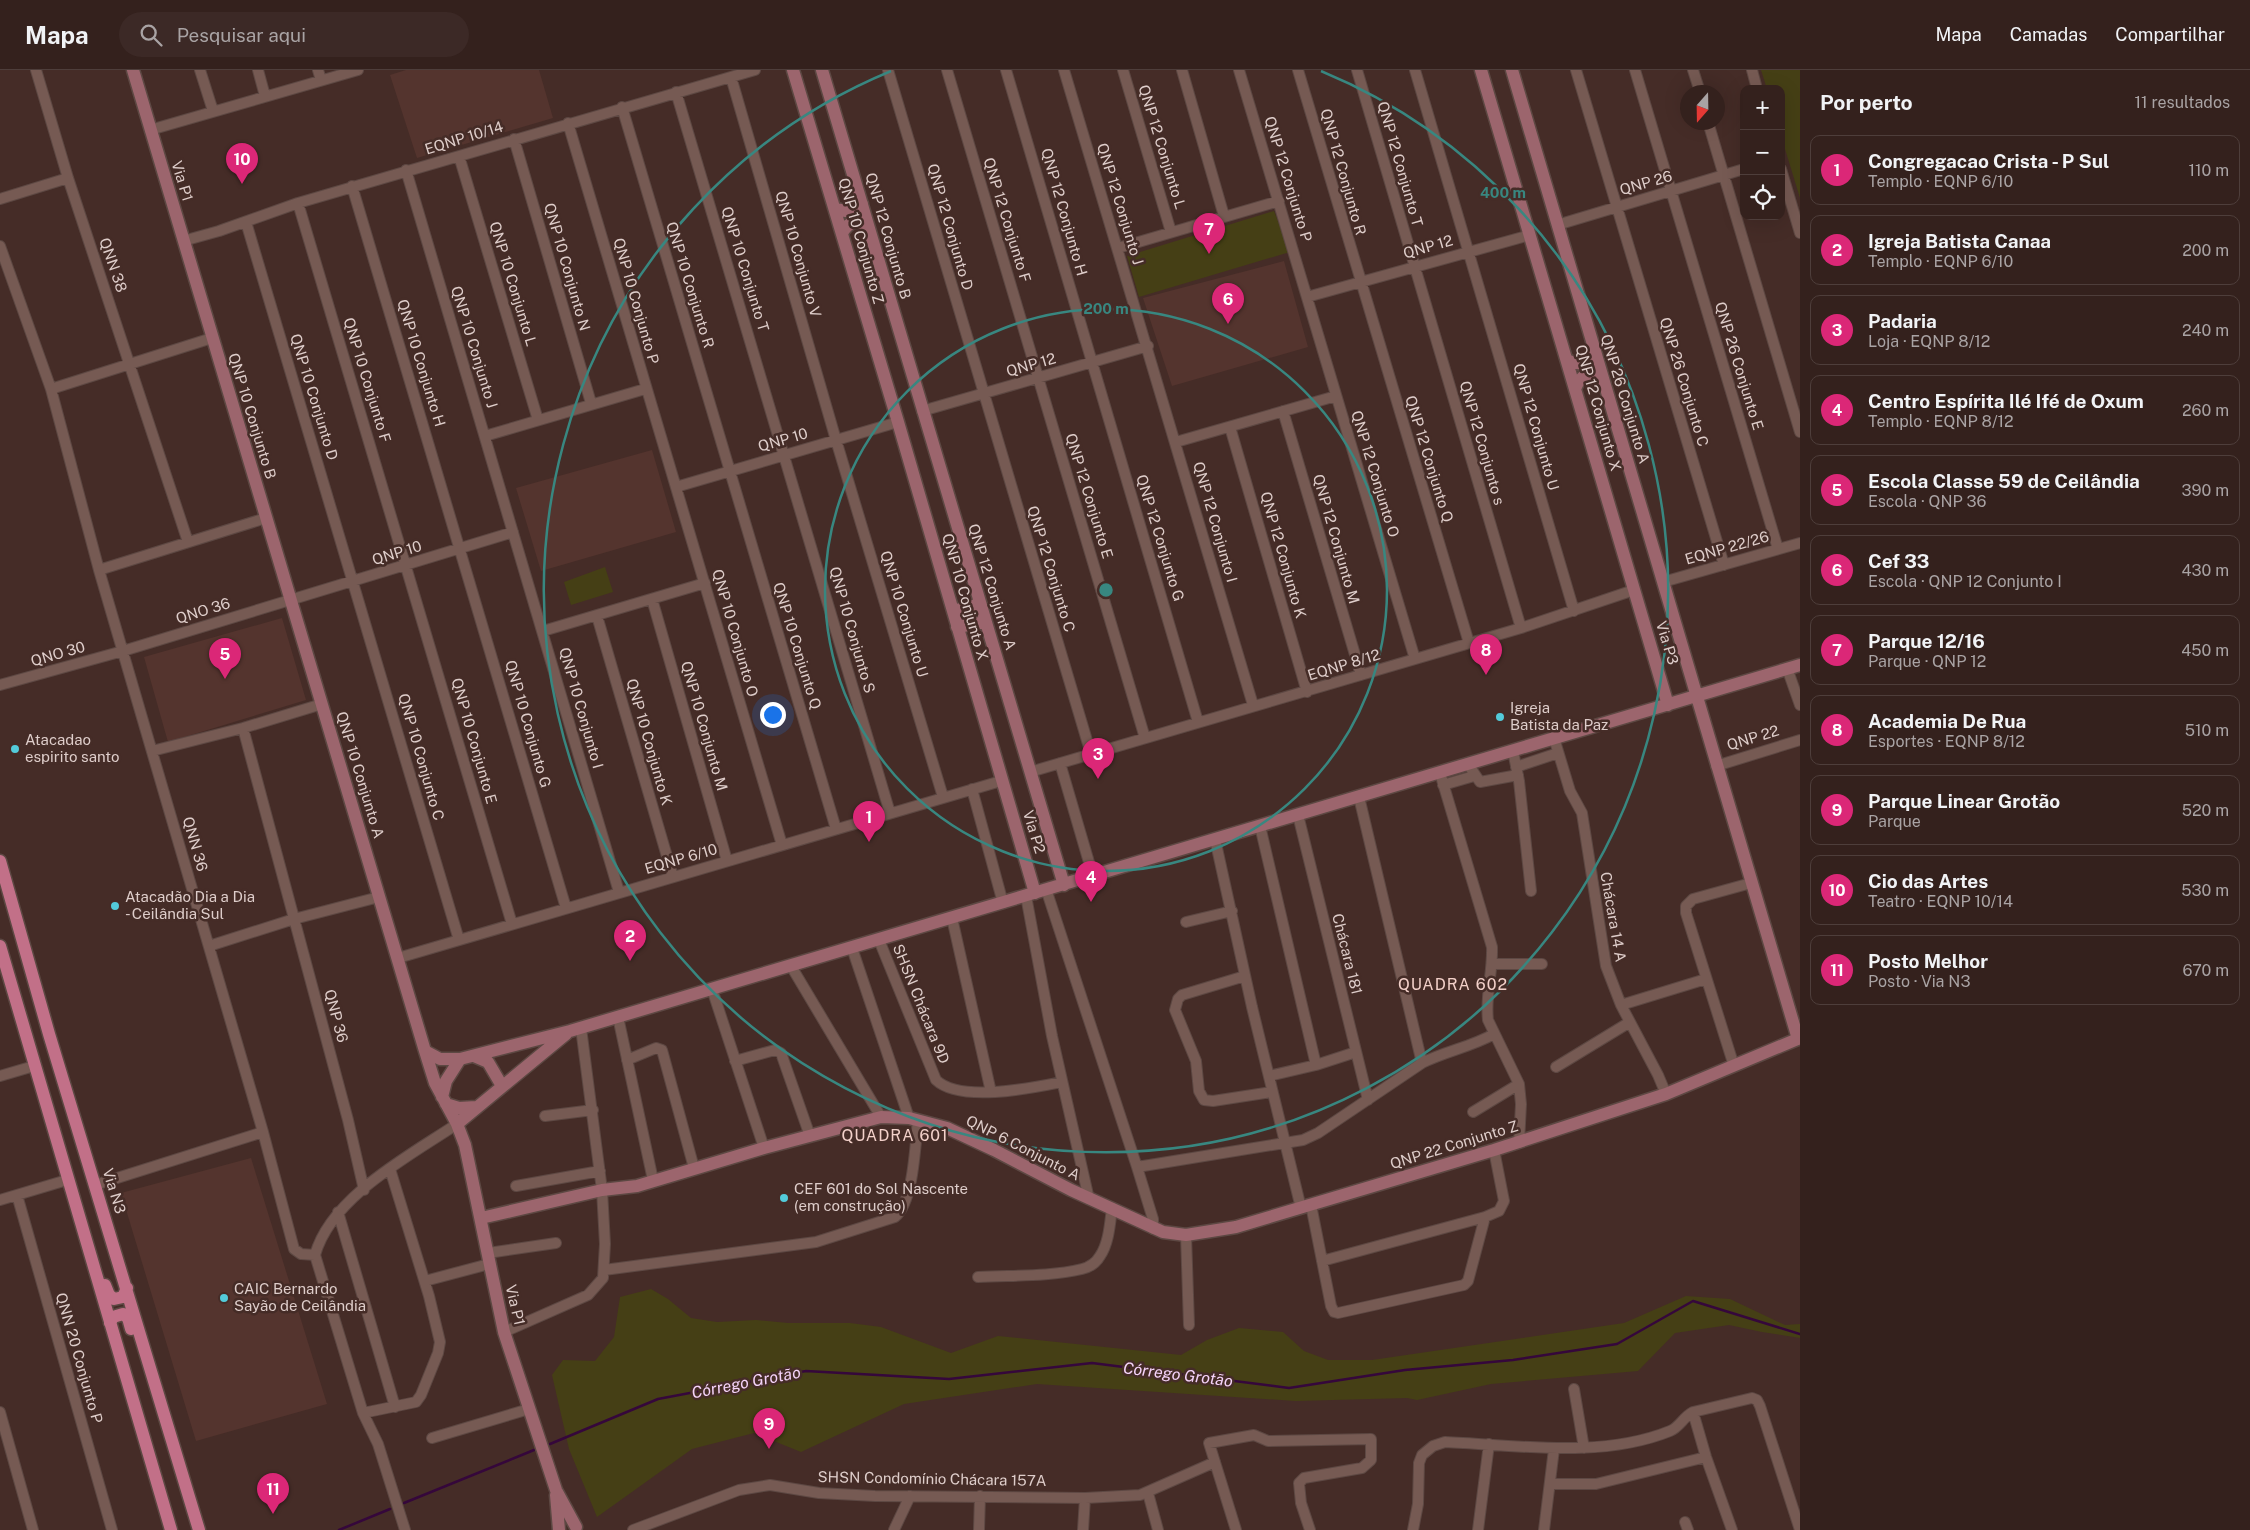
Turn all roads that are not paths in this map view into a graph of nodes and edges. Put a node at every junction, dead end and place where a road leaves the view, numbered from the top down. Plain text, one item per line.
1 (36, 70) edge
2 (133, 70) edge
3 (200, 70) edge
4 (258, 70) edge
5 (318, 70) edge
6 (358, 70) edge
7 (755, 70) edge
8 (792, 70) edge
9 (822, 70) edge
10 (888, 70) edge
11 (947, 70) edge
12 (1006, 70) edge
13 (1064, 70) edge
14 (1123, 70) edge
15 (1182, 70) edge
16 (1239, 70) edge
17 (1298, 70) edge
18 (1357, 70) edge
19 (1415, 70) edge
20 (1481, 70) edge
21 (1512, 70) edge
22 (1576, 70) edge
23 (1635, 70) edge
24 (1693, 70) edge
25 (1752, 70) edge
26 (731, 77) junction
27 (321, 80) junction
28 (1698, 85) edge
29 (1756, 85) edge
30 (676, 92) junction
31 (265, 96) junction
32 (622, 108) junction
33 (213, 112) junction
34 (568, 123) junction
35 (150, 130) junction
36 (1710, 130) edge
37 (514, 139) junction
38 (459, 156) junction
39 (406, 170) junction
40 (1740, 171) edge
41 (1724, 175) junction
42 (1783, 175) edge
43 (68, 178) junction
44 (352, 186) junction
45 (1671, 191) junction
46 (0, 200) edge
47 (1278, 201) junction
48 (298, 202) junction
49 (862, 204) junction
50 (1616, 207) junction
51 (835, 209) junction
52 (1224, 216) junction
53 (246, 222) junction
54 (1557, 225) junction
55 (868, 226) junction
56 (1171, 232) junction
57 (842, 233) junction
58 (1800, 233) edge
59 (1530, 234) junction
60 (183, 241) junction
61 (0, 246) edge
62 (1118, 248) junction
63 (1469, 251) junction
64 (1414, 267) junction
65 (1360, 282) junction
66 (1307, 297) junction
67 (212, 338) junction
68 (1148, 346) junction
69 (1594, 352) junction
70 (1567, 360) junction
71 (130, 362) junction
72 (1092, 363) junction
73 (1039, 378) junction
74 (1604, 382) junction
75 (645, 388) junction
76 (1575, 388) junction
77 (50, 389) junction
78 (983, 394) junction
79 (1336, 396) junction
80 (591, 403) junction
81 (922, 411) junction
82 (1284, 412) junction
83 (538, 420) junction
84 (898, 422) junction
85 (1230, 427) junction
86 (1800, 432) edge
87 (485, 436) junction
88 (836, 440) junction
89 (1176, 442) junction
90 (785, 455) junction
91 (730, 471) junction
92 (676, 487) junction
93 (266, 518) junction
94 (513, 532) junction
95 (188, 542) junction
96 (1800, 543) edge
97 (461, 549) junction
98 (1778, 549) junction
99 (406, 566) junction
100 (1724, 566) junction
101 (100, 570) junction
102 (353, 582) junction
103 (1663, 582) junction
104 (705, 583) junction
105 (1634, 590) junction
106 (652, 599) junction
107 (291, 601) junction
108 (980, 604) junction
109 (953, 611) junction
110 (1574, 611) junction
111 (597, 616) junction
112 (985, 622) junction
113 (957, 627) junction
114 (1521, 628) junction
115 (543, 631) junction
116 (1469, 644) junction
117 (123, 651) junction
118 (1415, 660) junction
119 (1800, 665) edge
120 (1787, 668) junction
121 (1361, 675) junction
122 (0, 685) edge
123 (1307, 692) junction
124 (1696, 696) junction
125 (322, 704) junction
126 (1668, 705) junction
127 (1800, 705) edge
128 (1253, 706) junction
129 (1198, 722) junction
130 (243, 728) junction
131 (1146, 738) junction
132 (1554, 738) junction
133 (1800, 740) edge
134 (152, 751) junction
135 (1513, 751) junction
136 (1558, 753) junction
137 (1091, 754) junction
138 (1060, 763) junction
139 (1468, 764) junction
140 (1716, 766) junction
141 (1517, 771) junction
142 (1030, 772) junction
143 (1474, 776) junction
144 (1442, 779) junction
145 (1001, 780) junction
146 (972, 790) junction
147 (1359, 797) junction
148 (943, 798) junction
149 (890, 813) junction
150 (1298, 815) junction
151 (1260, 826) junction
152 (836, 829) junction
153 (1215, 839) junction
154 (782, 845) junction
155 (727, 861) junction
156 (0, 864) edge
157 (1093, 876) junction
158 (673, 877) junction
159 (1751, 883) junction
160 (1064, 884) junction
161 (0, 890) edge
162 (1531, 891) dead end
163 (619, 892) junction
164 (1036, 893) junction
165 (379, 897) junction
166 (1003, 902) junction
167 (566, 908) junction
168 (1232, 911) junction
169 (952, 918) junction
170 (294, 920) junction
171 (1186, 922) dead end
172 (512, 924) junction
173 (459, 940) junction
174 (878, 940) junction
175 (0, 946) edge
176 (209, 946) junction
177 (852, 948) junction
178 (398, 958) junction
179 (1493, 964) junction
180 (1542, 964) dead end
181 (791, 966) junction
182 (1245, 976) junction
183 (1706, 979) junction
184 (712, 989) junction
185 (38, 990) junction
186 (1621, 1005) junction
187 (618, 1017) junction
188 (1630, 1022) junction
189 (576, 1030) junction
190 (1494, 1034) junction
191 (1799, 1038) edge
192 (425, 1051) junction
193 (1356, 1052) junction
194 (474, 1056) junction
195 (460, 1059) junction
196 (627, 1060) junction
197 (736, 1060) junction
198 (1422, 1063) junction
199 (1316, 1065) junction
200 (34, 1066) junction
201 (1734, 1066) junction
202 (1556, 1067) dead end
203 (0, 1076) edge
204 (1269, 1076) junction
205 (1062, 1082) junction
206 (1519, 1084) junction
207 (502, 1086) junction
208 (990, 1092) junction
209 (1272, 1092) junction
210 (1666, 1094) junction
211 (1368, 1100) junction
212 (444, 1101) junction
213 (476, 1107) junction
214 (593, 1110) junction
215 (1473, 1112) dead end
216 (545, 1116) dead end
217 (882, 1118) junction
218 (914, 1119) junction
219 (457, 1124) junction
220 (263, 1132) junction
221 (810, 1136) junction
222 (1519, 1143) junction
223 (1286, 1144) junction
224 (764, 1148) junction
225 (1494, 1150) junction
226 (1137, 1167) junction
227 (694, 1168) junction
228 (390, 1169) junction
229 (600, 1171) junction
230 (653, 1180) junction
231 (95, 1185) junction
232 (70, 1186) junction
233 (516, 1186) dead end
234 (364, 1190) junction
235 (602, 1190) junction
236 (17, 1195) junction
237 (1089, 1198) junction
238 (0, 1200) edge
239 (1306, 1206) junction
240 (1112, 1208) junction
241 (338, 1212) junction
242 (1485, 1217) junction
243 (481, 1218) junction
244 (1153, 1229) junction
245 (1186, 1235) junction
246 (556, 1243) dead end
247 (315, 1255) junction
248 (488, 1259) junction
249 (1322, 1260) junction
250 (604, 1270) junction
251 (978, 1277) dead end
252 (424, 1281) junction
253 (126, 1288) junction
254 (110, 1323) junction
255 (1189, 1324) dead end
256 (504, 1332) junction
257 (1574, 1389) dead end
258 (395, 1407) junction
259 (529, 1409) junction
260 (0, 1412) edge
261 (363, 1413) junction
262 (164, 1415) junction
263 (1688, 1415) junction
264 (432, 1438) dead end
265 (1489, 1444) junction
266 (1584, 1448) junction
267 (1554, 1449) junction
268 (1706, 1457) junction
269 (1215, 1462) junction
270 (1551, 1484) junction
271 (556, 1490) junction
272 (1148, 1493) junction
273 (910, 1496) junction
274 (980, 1496) junction
275 (1084, 1498) junction
276 (579, 1528) edge
277 (34, 1530) edge
278 (112, 1530) edge
279 (172, 1530) edge
280 (199, 1530) edge
281 (405, 1530) edge
282 (559, 1530) edge
283 (563, 1530) edge
284 (633, 1530) edge
285 (894, 1530) edge
286 (979, 1530) edge
287 (1083, 1530) edge
288 (1158, 1530) edge
289 (1236, 1530) edge
290 (1310, 1530) edge
291 (1413, 1530) edge
292 (1478, 1530) edge
293 (1544, 1530) edge
294 (1732, 1530) edge
295 (1800, 1530) edge

1 - 43 street, QNN 38
2 - 35 street, Via P1
3 - 33 street
4 - 31 street
5 - 27 street
6 - 27 street
7 - 26 street, EQNP 10/14
8 - 51 street, QNP 10 Conjunto Z
9 - 49 street, QNP 12 Conjunto B
10 - 78 street, QNP 12 Conjunto D
11 - 73 street, QNP 12 Conjunto F
12 - 72 street, QNP 12 Conjunto H
13 - 62 street, QNP 12 Conjunto J
14 - 56 street, QNP 12 Conjunto L
15 - 52 street
16 - 47 street, QNP 12 Conjunto P
17 - 65 street, QNP 12 Conjunto R
18 - 64 street, QNP 12 Conjunto T
19 - 63 street, QNP 12 Conjunto U
20 - 59 street, QNP 12 Conjunto X
21 - 54 street, QNP 26 Conjunto A
22 - 50 street, QNP 26 Conjunto C
23 - 45 street, QNP 26 Conjunto E
24 - 28 street
25 - 29 street
26 - 30 street, EQNP 10/14
26 - 88 street, QNP 10 Conjunto V
27 - 31 street
30 - 32 street, EQNP 10/14
30 - 90 street, QNP 10 Conjunto T
31 - 33 street
32 - 34 street, EQNP 10/14
32 - 91 street, QNP 10 Conjunto R
33 - 35 street
34 - 37 street, EQNP 10/14
34 - 75 street, QNP 10 Conjunto P
35 - 60 street, Via P1
36 - 41 street
37 - 38 street, EQNP 10/14
37 - 80 street, QNP 10 Conjunto N
38 - 39 street, EQNP 10/14
38 - 83 street, QNP 10 Conjunto L
39 - 44 street, EQNP 10/14
39 - 87 street, QNP 10 Conjunto J
40 - 41 street, QNP 26
41 - 45 street, QNP 26
41 - 86 street
42 - 58 street
43 - 46 street
43 - 71 street, QNN 38
44 - 48 street, EQNP 10/14
44 - 97 street, QNP 10 Conjunto H
45 - 50 street, QNP 26
45 - 98 street, QNP 26 Conjunto E
47 - 52 street
47 - 66 street, QNP 12 Conjunto P
48 - 53 street, EQNP 10/14
48 - 99 street, QNP 10 Conjunto F
49 - 51 street
49 - 55 street, QNP 12 Conjunto B
50 - 54 street, QNP 26
50 - 100 street, QNP 26 Conjunto C
51 - 57 street, QNP 10 Conjunto Z
52 - 56 street
53 - 60 street, EQNP 10/14
53 - 102 street, QNP 10 Conjunto D
54 - 69 street, QNP 26 Conjunto A
55 - 57 street
55 - 81 street, QNP 12 Conjunto B
56 - 62 street
57 - 84 street, QNP 10 Conjunto Z
59 - 63 street, QNP 12
59 - 70 street, QNP 12 Conjunto X
60 - 67 street, QNP 10 Conjunto B
61 - 77 street
62 - 68 street, QNP 12 Conjunto J
63 - 64 street, QNP 12
63 - 110 street, QNP 12 Conjunto U
64 - 65 street, QNP 12
64 - 114 street, QNP 12 Conjunto s
65 - 66 street, QNP 12
65 - 116 street, QNP 12 Conjunto Q
66 - 79 street, QNP 12 Conjunto O
67 - 71 street
67 - 93 street, QNP 10 Conjunto B
68 - 72 street, QNP 12
68 - 89 street, QNP 12 Conjunto I
69 - 70 street
69 - 74 street, QNP 26 Conjunto A
70 - 76 street, QNP 12 Conjunto X
71 - 77 street
71 - 95 street, QNN 38
72 - 73 street, QNP 12
72 - 129 street, QNP 12 Conjunto G
73 - 78 street, QNP 12
73 - 131 street, QNP 12 Conjunto E
74 - 76 street
74 - 103 street, QNP 26 Conjunto A
75 - 80 street
75 - 92 street, QNP 10 Conjunto P
76 - 105 street, QNP 12 Conjunto X
77 - 101 street
78 - 81 street, QNP 12
78 - 137 street, QNP 12 Conjunto C
79 - 82 street
79 - 118 street, QNP 12 Conjunto O
80 - 83 street
81 - 108 street, QNP 12 Conjunto A
82 - 85 street
82 - 121 street, QNP 12 Conjunto M
83 - 87 street
84 - 88 street, QNP 10
84 - 109 street, QNP 10 Conjunto X
85 - 89 street
85 - 123 street, QNP 12 Conjunto K
87 - 94 street, QNP 10 Conjunto J
88 - 90 street, QNP 10
88 - 148 street, QNP 10 Conjunto U
89 - 128 street, QNP 12 Conjunto I
90 - 91 street, QNP 10
90 - 149 street, QNP 10 Conjunto S
91 - 92 street, QNP 10
91 - 152 street, QNP 10 Conjunto Q
92 - 104 street, QNP 10 Conjunto O
93 - 95 street
93 - 107 street, QNP 10 Conjunto B
94 - 97 street, QNP 10
94 - 115 street, QNP 10 Conjunto I
95 - 101 street
96 - 98 street, EQNP 22/26
97 - 99 street, QNP 10
97 - 167 street, QNP 10 Conjunto G
98 - 100 street, EQNP 22/26
99 - 102 street, QNP 10
99 - 172 street, QNP 10 Conjunto E
100 - 103 street, EQNP 22/26
101 - 117 street
102 - 107 street, QNP 10
102 - 173 street, QNP 10 Conjunto C
103 - 124 street, Via P3
104 - 106 street
104 - 154 street, QNP 10 Conjunto O
105 - 110 street, EQNP 8/12
105 - 126 street, Via P3
106 - 111 street
106 - 155 street, QNP 10 Conjunto M
107 - 117 street, QNO 36
107 - 125 street, QNP 10 Conjunto A
108 - 109 street
108 - 112 street, QNP 12 Conjunto A
109 - 113 street, QNP 10 Conjunto X
110 - 114 street, EQNP 8/12
111 - 115 street
111 - 158 street, QNP 10 Conjunto K
112 - 113 street
112 - 142 street, QNP 12 Conjunto A
113 - 145 street, QNP 10 Conjunto X
114 - 116 street, EQNP 8/12
115 - 163 street, QNP 10 Conjunto I
116 - 118 street, EQNP 8/12
117 - 122 street, QNO 30
117 - 134 street, QNN 36
118 - 121 street, EQNP 8/12
119 - 120 street
120 - 124 street
120 - 127 street
121 - 123 street, EQNP 8/12
123 - 128 street, EQNP 8/12
124 - 126 street
124 - 140 street, Via P3
125 - 130 street
125 - 165 street, QNP 10 Conjunto A
126 - 132 street
128 - 129 street, EQNP 8/12
129 - 131 street, EQNP 8/12
130 - 134 street
130 - 170 street, QNP 36
131 - 137 street, EQNP 8/12
132 - 135 street
132 - 136 street, Chácara 14 A
133 - 140 street, QNP 22
134 - 176 street, QNN 36
135 - 139 street
135 - 141 street
136 - 141 street
136 - 186 street, Chácara 14 A
137 - 138 street, EQNP 8/12
138 - 142 street, EQNP 8/12
138 - 157 street
139 - 143 street
139 - 144 street
140 - 159 street, Via P3
141 - 143 street
141 - 162 street
142 - 160 street, Via P2
143 - 144 street
144 - 147 street
144 - 179 street
145 - 146 street, EQNP 6/10
145 - 164 street, Via P2
146 - 148 street, EQNP 6/10
146 - 166 street
147 - 150 street
147 - 198 street
148 - 149 street, EQNP 6/10
149 - 152 street, EQNP 6/10
150 - 151 street
150 - 193 street, Chácara 181
151 - 153 street
151 - 199 street
152 - 154 street, EQNP 6/10
153 - 157 street
153 - 168 street
154 - 155 street, EQNP 6/10
155 - 158 street, EQNP 6/10
156 - 185 main road, Via N3
157 - 160 street
158 - 163 street, EQNP 6/10
159 - 183 street
159 - 191 street, Via P3
160 - 164 street
161 - 185 main road
163 - 167 street, EQNP 6/10
164 - 166 street
164 - 205 street
164 - 226 street
165 - 170 street
165 - 178 street, QNP 10 Conjunto A
166 - 169 street
167 - 172 street, EQNP 6/10
168 - 171 street
168 - 182 street
169 - 174 street
169 - 208 street
170 - 176 street
170 - 234 street, QNP 36
172 - 173 street, EQNP 6/10
173 - 178 street, EQNP 6/10
174 - 177 street
174 - 208 street, SHSN Chácara 9D
175 - 200 main road
176 - 220 street, QNN 36
177 - 181 street
177 - 218 street
178 - 192 street
179 - 180 street
179 - 190 street
181 - 184 street
181 - 217 street
182 - 204 street
182 - 209 street
183 - 186 street
183 - 201 street
184 - 187 street
184 - 197 street
185 - 231 main road, Via N3
186 - 188 street, Chácara 14 A
187 - 189 street
187 - 196 street
188 - 202 street
188 - 210 street, Chácara 14 A
189 - 194 street
189 - 207 street
189 - 214 street
190 - 198 street
190 - 206 street
191 - 201 street, QNP 22 Conjunto Z
192 - 195 street
192 - 212 street, Via P1
193 - 199 street
193 - 211 street, Chácara 181
194 - 195 street
194 - 207 street
195 - 212 street
196 - 227 street
196 - 230 street
197 - 221 street
197 - 224 street
198 - 211 street
199 - 204 street
200 - 203 street
200 - 232 main road
201 - 210 street, QNP 22 Conjunto Z
204 - 209 street
205 - 208 street
205 - 237 street
206 - 215 street
206 - 222 street
207 - 213 street
209 - 223 street
210 - 222 street, QNP 22 Conjunto Z
211 - 223 street
212 - 213 street
212 - 219 street, Via P1
213 - 219 street
214 - 216 street
214 - 229 street
217 - 218 street, QNP 6 Conjunto A
217 - 221 street, QNP 6 Conjunto A
218 - 237 street, QNP 6 Conjunto A
218 - 250 street
219 - 228 street
219 - 243 street, Via P1
220 - 231 street
220 - 247 street, QNN 36
221 - 224 street, QNP 6 Conjunto A
222 - 225 street, QNP 22 Conjunto Z
223 - 226 street
223 - 239 street
224 - 227 street, QNP 6 Conjunto A
225 - 239 street, QNP 22 Conjunto Z
225 - 242 street
226 - 244 street
227 - 230 street, QNP 6 Conjunto A
228 - 234 street
228 - 252 street
229 - 233 street
229 - 235 street
230 - 235 street, QNP 6 Conjunto A
231 - 253 main road, Via N3
232 - 236 street
232 - 253 main road
232 - 254 main road
234 - 241 street
235 - 243 street, QNP 6 Conjunto A
235 - 250 street
236 - 238 street
236 - 278 street, QNN 20 Conjunto P
237 - 240 street, QNP 6 Conjunto A
239 - 245 street, QNP 22 Conjunto Z
239 - 249 street
240 - 244 street, QNP 22 Conjunto Z
240 - 251 street
241 - 247 street
241 - 258 street
242 - 249 street
242 - 249 street
243 - 248 street, Via P1
244 - 245 street, QNP 22 Conjunto Z
245 - 255 street
246 - 248 street
247 - 261 street
248 - 252 street
248 - 256 street, Via P1
250 - 256 street
252 - 258 street
253 - 262 main road, Via N3
254 - 262 main road
254 - 279 main road
256 - 259 street, Via P1
257 - 266 street
258 - 261 street
259 - 264 street
259 - 271 street, Via P1
260 - 277 street
261 - 281 street
262 - 280 main road, Via N3
263 - 266 street
263 - 268 street
263 - 295 street
265 - 267 street
265 - 291 street
265 - 292 street
266 - 267 street
267 - 270 street
268 - 270 street
268 - 294 street
269 - 272 street, SHSN Condomínio Chácara 157A
269 - 289 street
269 - 290 street
270 - 293 street
271 - 276 street, Via P1
271 - 282 street, Via P1
272 - 275 street, SHSN Condomínio Chácara 157A
272 - 288 street
273 - 274 street, SHSN Condomínio Chácara 157A
273 - 284 street, SHSN Condomínio Chácara 157A
273 - 285 street
274 - 275 street, SHSN Condomínio Chácara 157A
274 - 286 street
275 - 287 street
276 - 283 street, Via P1

